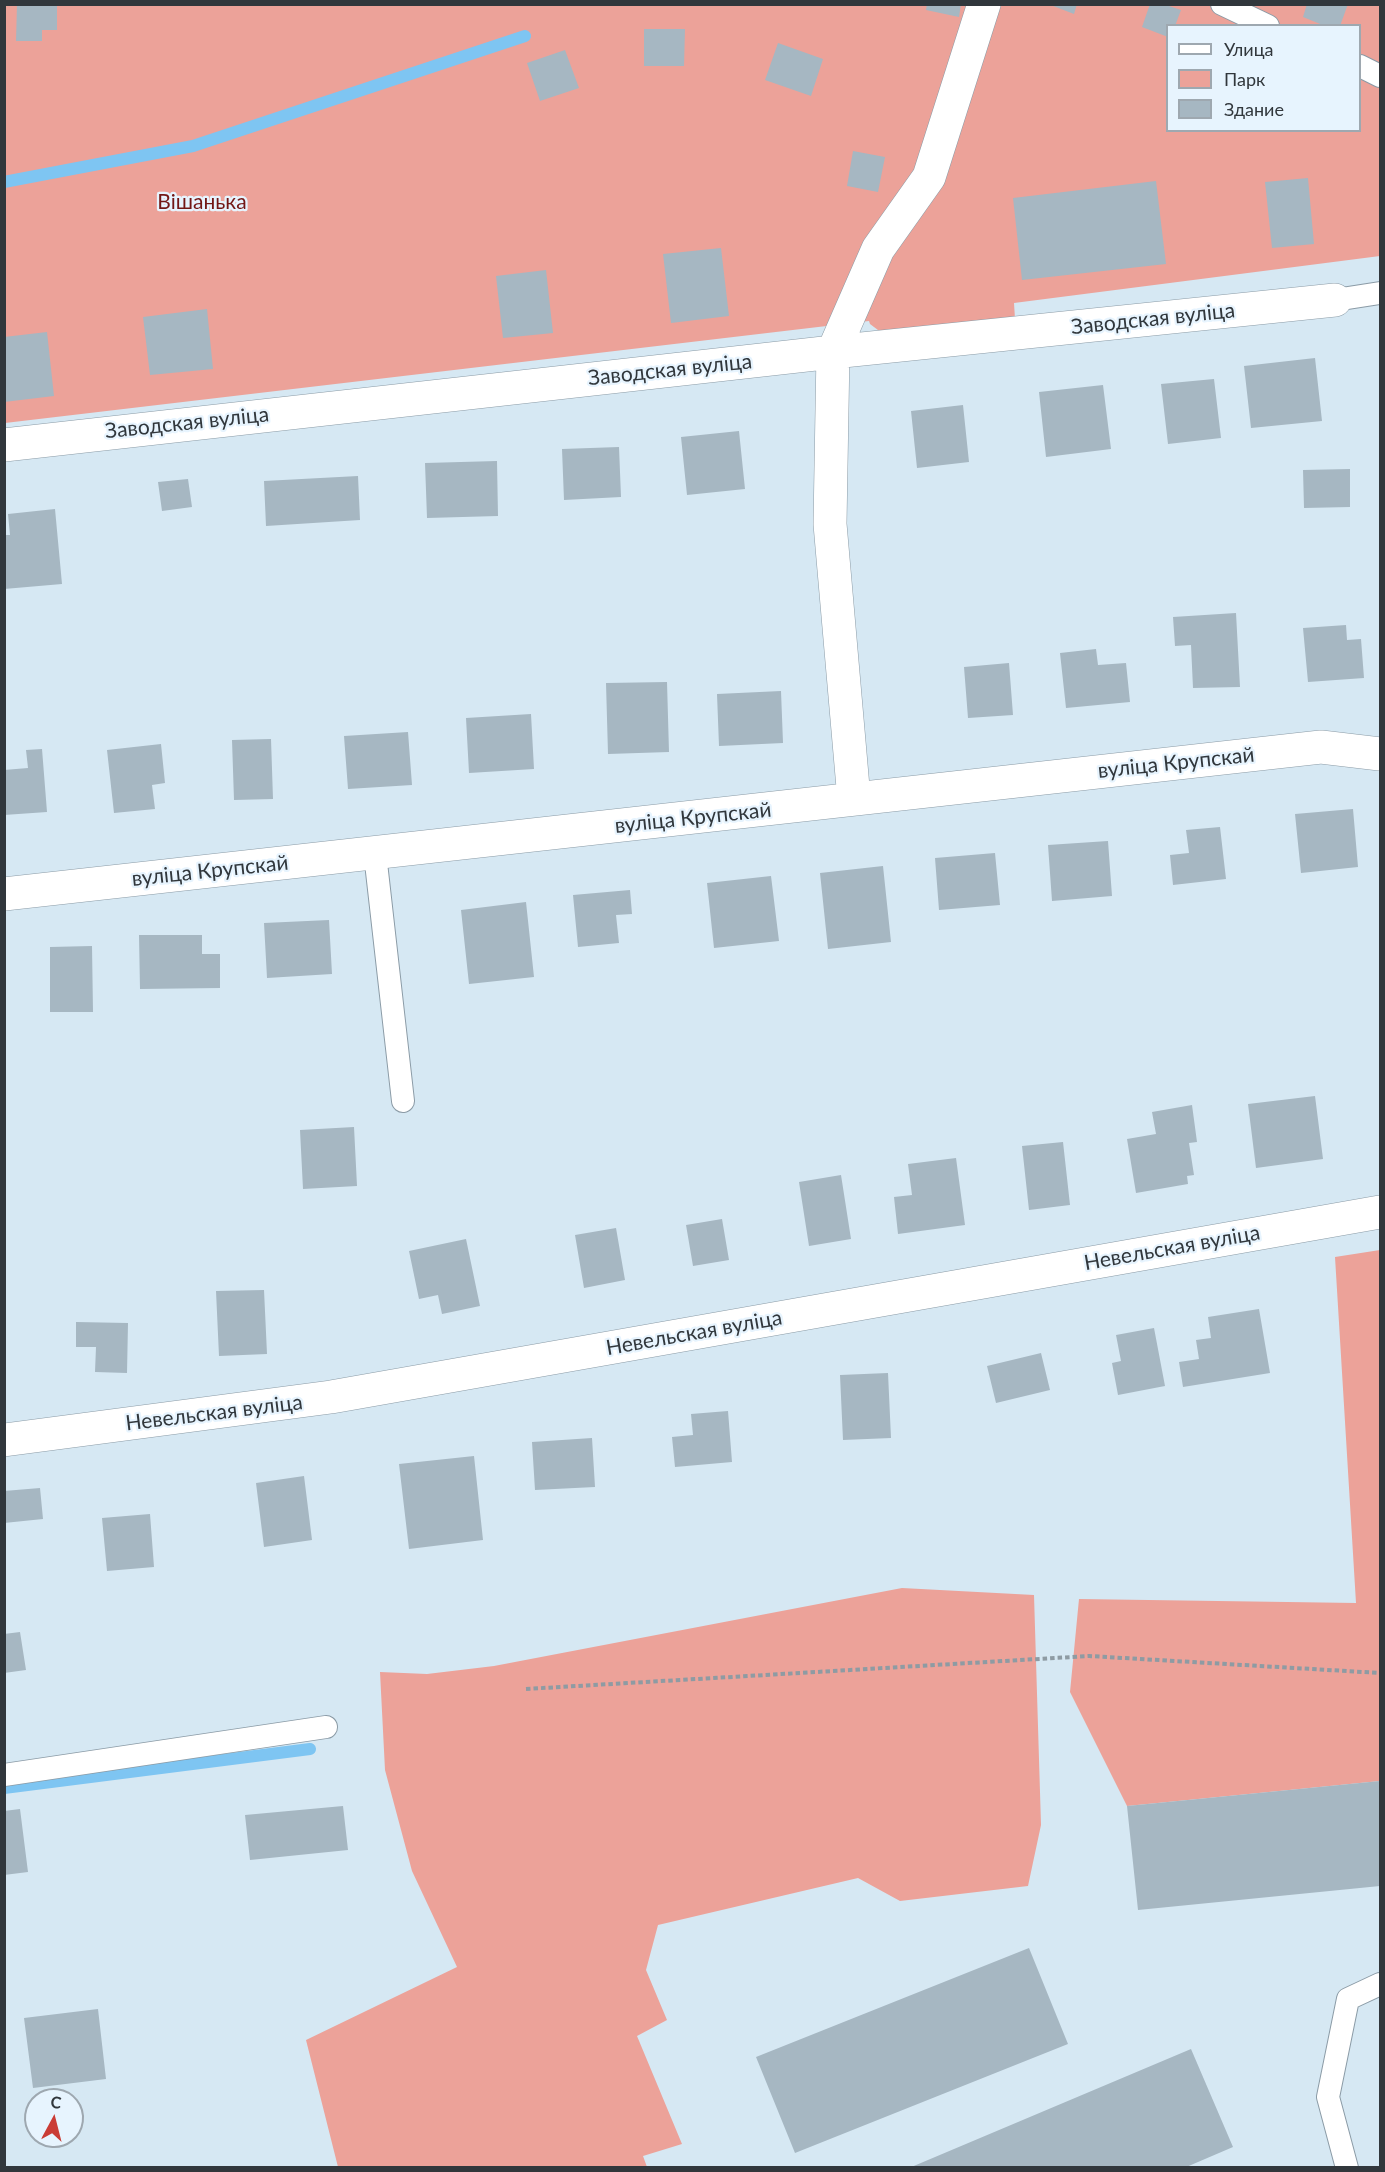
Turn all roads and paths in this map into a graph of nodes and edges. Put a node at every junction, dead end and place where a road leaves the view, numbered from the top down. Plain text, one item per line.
1 (984, 4) edge
2 (1222, 4) edge
3 (1265, 24) edge
4 (1361, 67) edge
5 (1380, 76) edge
6 (1380, 293) edge
7 (1335, 300) joint
8 (833, 352) junction
9 (4, 445) edge
10 (1380, 754) edge
11 (854, 799) junction
12 (375, 854) junction
13 (4, 894) edge
14 (403, 1101) dead end
15 (1380, 1212) edge
16 (4, 1440) edge
17 (1380, 1673) edge
18 (526, 1689) dead end
19 (326, 1727) dead end
20 (4, 1775) edge
21 (1380, 1984) edge
22 (1347, 2168) edge

1 - 8 street
2 - 3 lane
4 - 5 lane
6 - 7 lane
7 - 8 street, Заводская вуліца
8 - 9 street, Заводская вуліца
8 - 11 street
10 - 11 street, вуліца Крупскай
11 - 12 street, вуліца Крупскай
12 - 13 street, вуліца Крупскай
12 - 14 lane
15 - 16 street, Невельская вуліца
17 - 18 path
19 - 20 lane
21 - 22 lane

